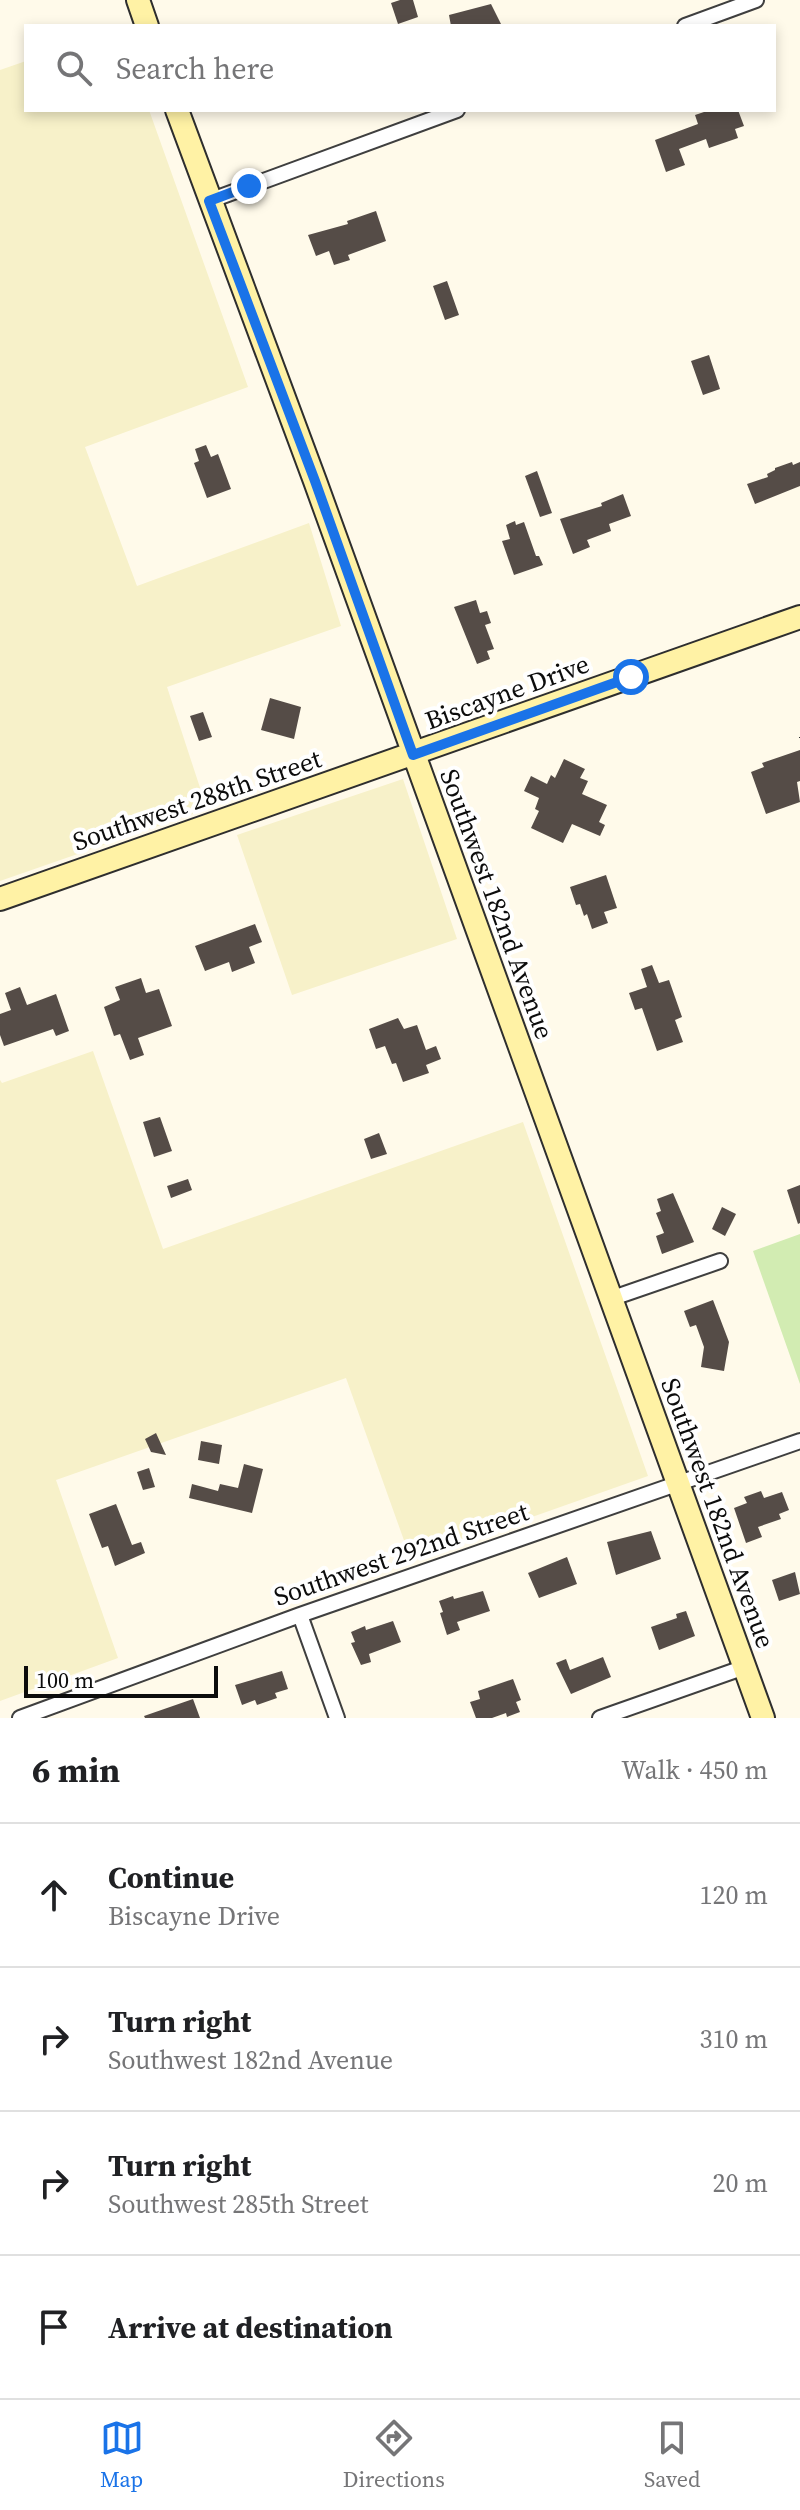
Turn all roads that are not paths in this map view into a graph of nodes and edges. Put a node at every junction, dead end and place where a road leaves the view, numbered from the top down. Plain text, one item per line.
1 (138, 0) edge
2 (756, 0) edge
3 (146, 24) edge
4 (690, 24) edge
5 (178, 112) edge
6 (452, 112) edge
7 (209, 201) junction
8 (800, 617) edge
9 (413, 755) junction
10 (0, 899) edge
11 (720, 1261) dead end
12 (610, 1299) junction
13 (800, 1441) edge
14 (678, 1483) junction
15 (300, 1615) junction
16 (745, 1667) junction
17 (20, 1718) edge
18 (337, 1718) edge
19 (600, 1718) edge
20 (763, 1718) edge

1 - 3 street
2 - 4 street
5 - 7 street, Southwest 182nd Avenue
6 - 7 street
7 - 9 street, Southwest 182nd Avenue
8 - 9 street, Biscayne Drive
9 - 10 street, Southwest 288th Street
9 - 12 street, Southwest 182nd Avenue
11 - 12 street
12 - 14 street, Southwest 182nd Avenue
13 - 14 street, Southwest 292nd Street
14 - 15 street, Southwest 292nd Street
14 - 16 street, Southwest 182nd Avenue
15 - 17 street, Southwest 292nd Street
15 - 18 street
16 - 19 street
16 - 20 street, Southwest 182nd Avenue

